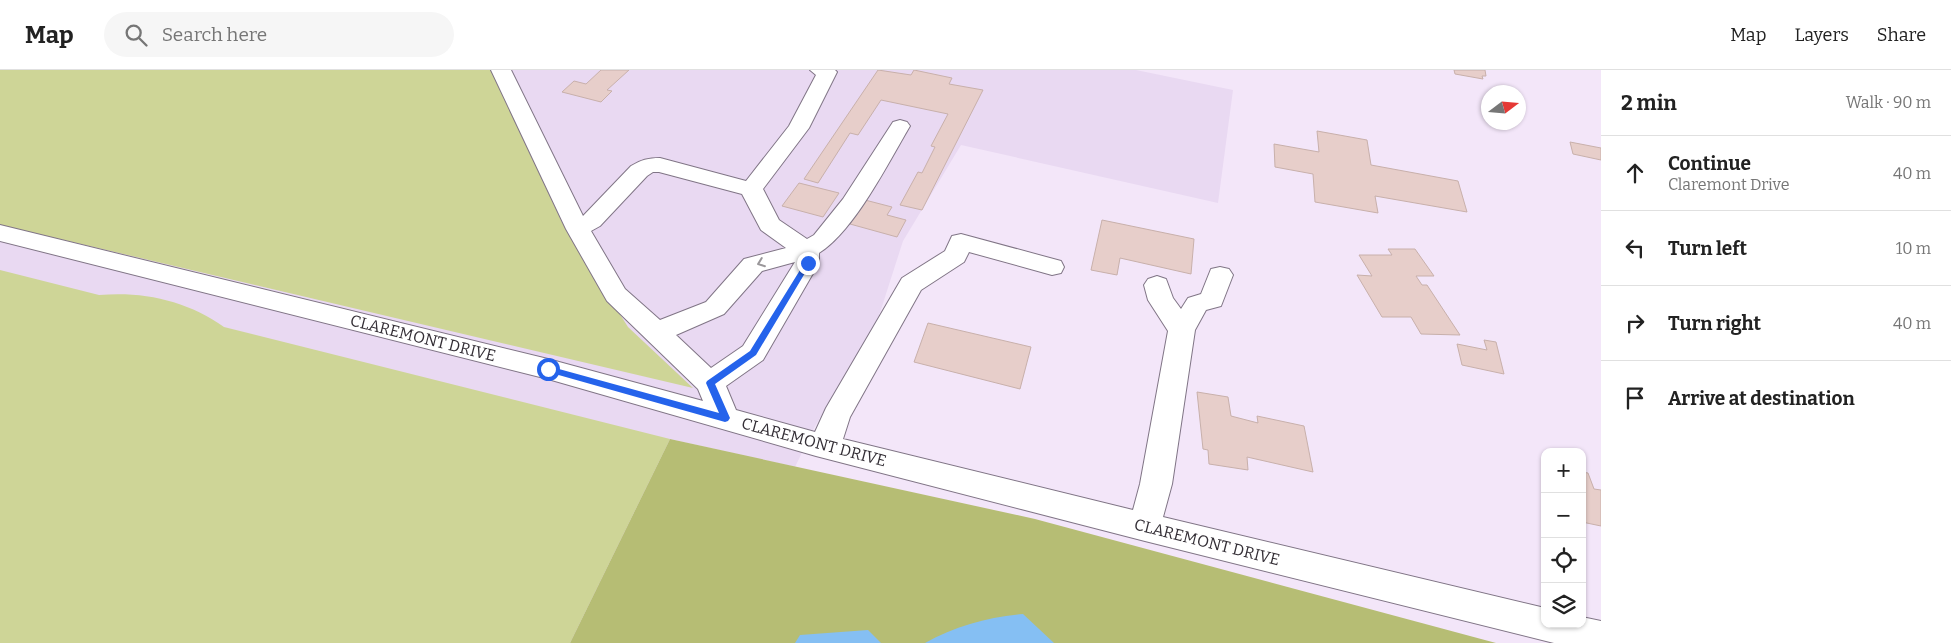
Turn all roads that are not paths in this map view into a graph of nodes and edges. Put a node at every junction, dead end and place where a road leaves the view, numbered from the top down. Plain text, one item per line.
1 (501, 70) edge
2 (827, 71) edge
3 (900, 126) dead end
4 (751, 189) junction
5 (578, 229) junction
6 (0, 233) edge
7 (807, 257) junction
8 (1052, 267) dead end
9 (1220, 275) dead end
10 (1157, 284) dead end
11 (1182, 330) junction
12 (655, 333) junction
13 (710, 383) junction
14 (725, 418) junction
15 (825, 446) junction
16 (1145, 528) junction
17 (1601, 638) edge

1 - 5 street
2 - 4 street
3 - 7 street
4 - 5 street
4 - 7 street
5 - 12 street
6 - 14 street, CLAREMONT DRIVE
7 -> 12 street
7 - 13 street
8 - 15 street
9 - 11 street
10 - 11 street
11 - 16 street
12 - 13 street
13 - 14 street
14 - 15 street, CLAREMONT DRIVE
15 - 16 street, CLAREMONT DRIVE
16 - 17 street, CLAREMONT DRIVE

